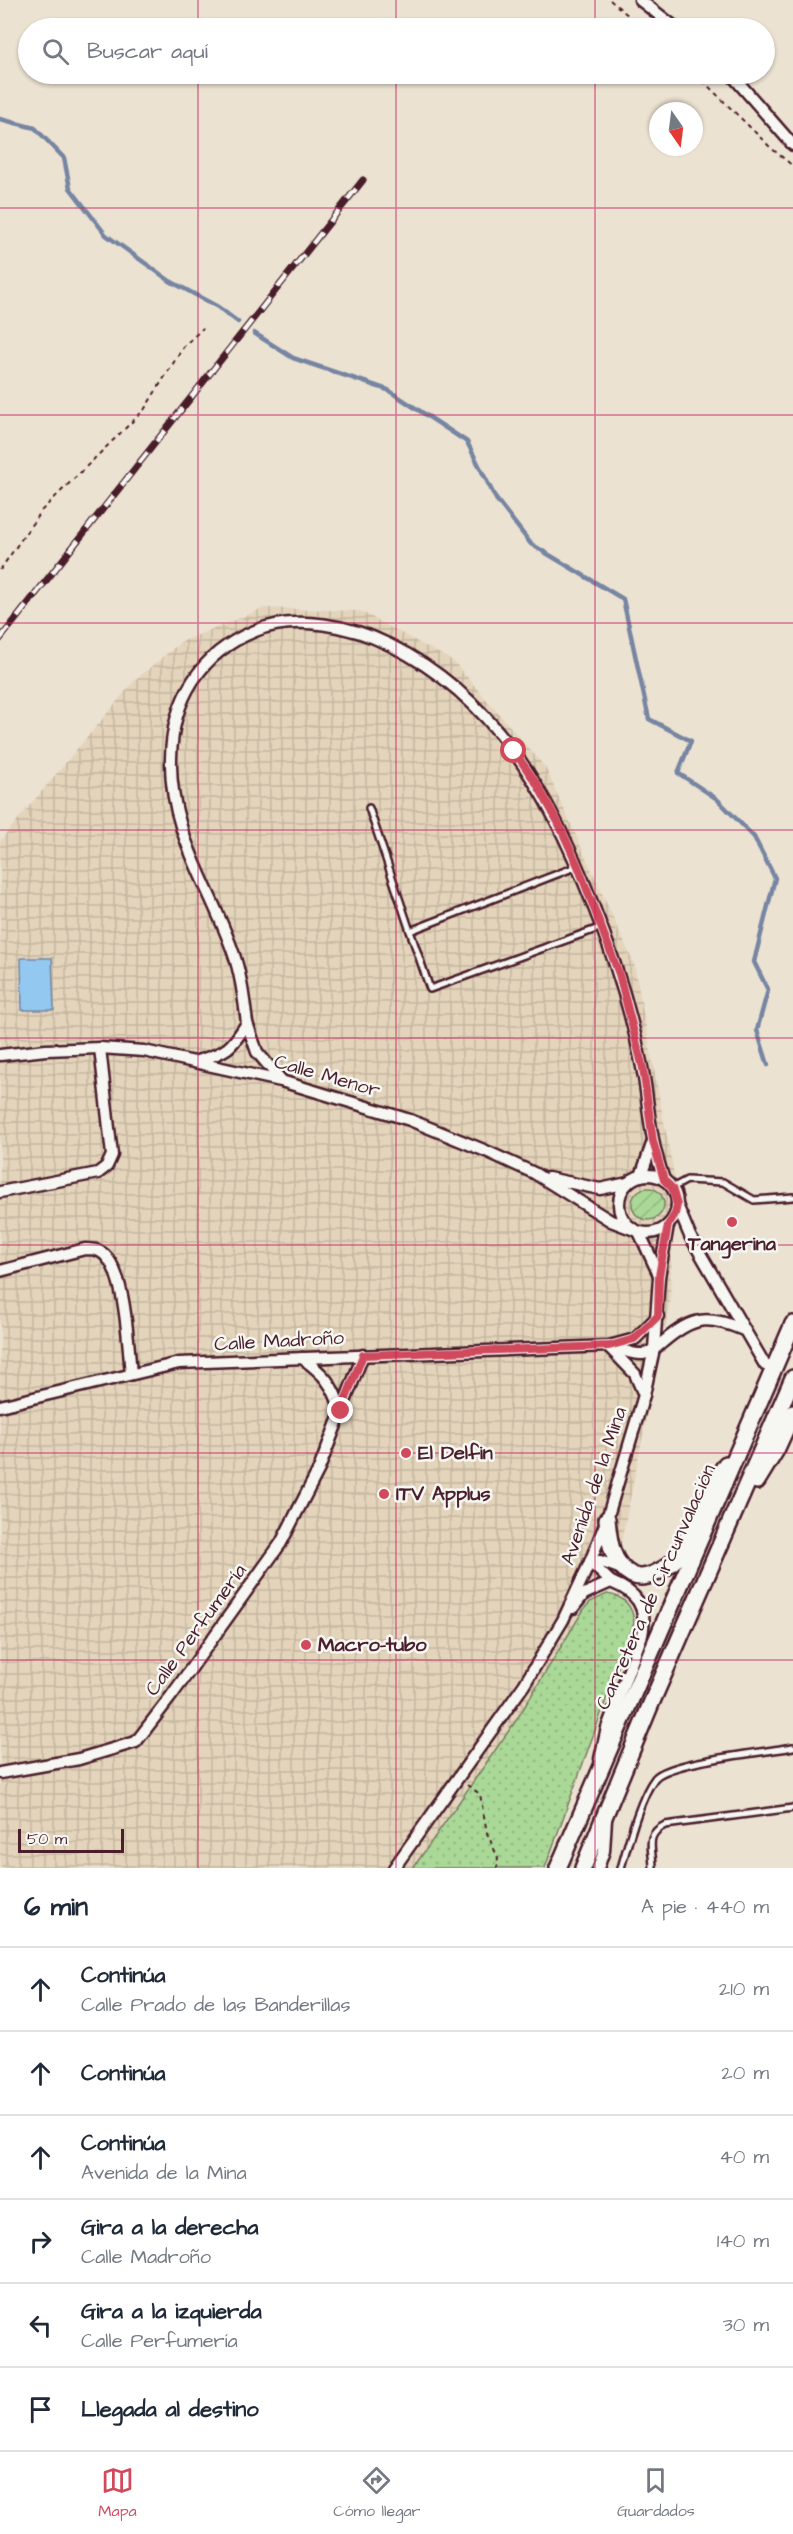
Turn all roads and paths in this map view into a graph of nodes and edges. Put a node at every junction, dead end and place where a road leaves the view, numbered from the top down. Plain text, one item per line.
1 (610, 0) edge
2 (640, 0) edge
3 (631, 18) edge
4 (663, 18) edge
5 (706, 84) edge
6 (740, 84) edge
7 (793, 146) edge
8 (793, 166) edge
9 (203, 328) dead end
10 (0, 570) edge
11 (369, 808) dead end
12 (578, 866) junction
13 (602, 927) junction
14 (410, 931) junction
15 (247, 1023) junction
16 (100, 1048) junction
17 (0, 1055) edge
18 (197, 1061) junction
19 (281, 1081) junction
20 (653, 1141) junction
21 (534, 1173) junction
22 (641, 1176) junction
23 (628, 1183) junction
24 (668, 1184) junction
25 (0, 1192) edge
26 (793, 1197) edge
27 (677, 1205) junction
28 (669, 1224) junction
29 (635, 1230) junction
30 (690, 1236) junction
31 (0, 1271) edge
32 (659, 1276) junction
33 (658, 1316) junction
34 (793, 1323) edge
35 (744, 1330) junction
36 (634, 1339) junction
37 (609, 1346) junction
38 (654, 1349) junction
39 (363, 1355) junction
40 (302, 1358) junction
41 (765, 1365) dead end
42 (131, 1374) junction
43 (793, 1378) edge
44 (644, 1395) junction
45 (0, 1406) edge
46 (341, 1411) junction
47 (793, 1413) edge
48 (750, 1426) junction
49 (607, 1519) junction
50 (728, 1530) junction
51 (590, 1562) junction
52 (622, 1569) junction
53 (611, 1582) junction
54 (563, 1620) junction
55 (793, 1747) edge
56 (0, 1773) edge
57 (458, 1778) junction
58 (595, 1781) junction
59 (793, 1808) edge
60 (606, 1814) junction
61 (394, 1868) edge
62 (497, 1868) edge
63 (558, 1868) edge
64 (583, 1868) edge
65 (598, 1868) edge
66 (621, 1868) edge
67 (653, 1868) edge

1 - 3 path
2 - 4 street
5 - 8 path
6 - 7 street
9 - 10 path
11 - 14 lane
12 - 13 street
12 - 14 lane
12 - 15 street
13 - 14 lane
13 - 20 street
15 - 18 street
15 - 19 street
16 - 17 street, Calle Menor
16 - 18 street, Calle Menor
16 - 25 street
18 - 19 street, Calle Menor
19 - 21 street, Calle Menor
20 - 22 street
20 - 24 street
21 - 23 street, Calle Menor
21 - 29 street, Calle Menor
22 - 23 street
22 - 24 street
23 - 29 street
24 - 26 lane
24 - 27 street
27 - 28 street
27 - 30 street
28 - 29 street
28 - 30 street
28 - 32 street, Avenida de la Mina
29 - 32 street, Avenida de la Mina
30 - 35 street
31 - 42 street
32 - 33 street, Avenida de la Mina
33 - 36 street, Calle Madroño
33 - 38 street, Avenida de la Mina
34 - 48 main road, Carretera de Circunvalación
35 - 38 street
35 - 41 street
36 - 37 street, Calle Madroño
36 - 38 street
37 - 38 street, Calle Madroño
37 - 39 street, Calle Madroño
37 - 44 street
38 - 44 street, Avenida de la Mina
39 - 40 street, Calle Madroño
39 - 46 street, Calle Perfumería
40 - 42 street, Calle Madroño
40 - 46 street
42 - 45 street, Calle Madroño
43 - 50 main road
44 - 49 street, Avenida de la Mina
46 - 56 street, Calle Perfumería
47 - 50 main road
48 - 52 main road
48 - 58 main road, Carretera de Circunvalación
49 - 51 street, Avenida de la Mina
49 - 52 main road
50 - 60 main road
51 - 52 street
51 - 53 street
51 - 54 street, Avenida de la Mina
53 - 54 street
53 - 58 street
54 - 57 street, Avenida de la Mina
55 - 66 lane
57 - 61 street, Avenida de la Mina
57 - 62 path
58 - 63 main road, Carretera de Circunvalación
59 - 67 lane
60 - 64 main road
60 - 65 street

